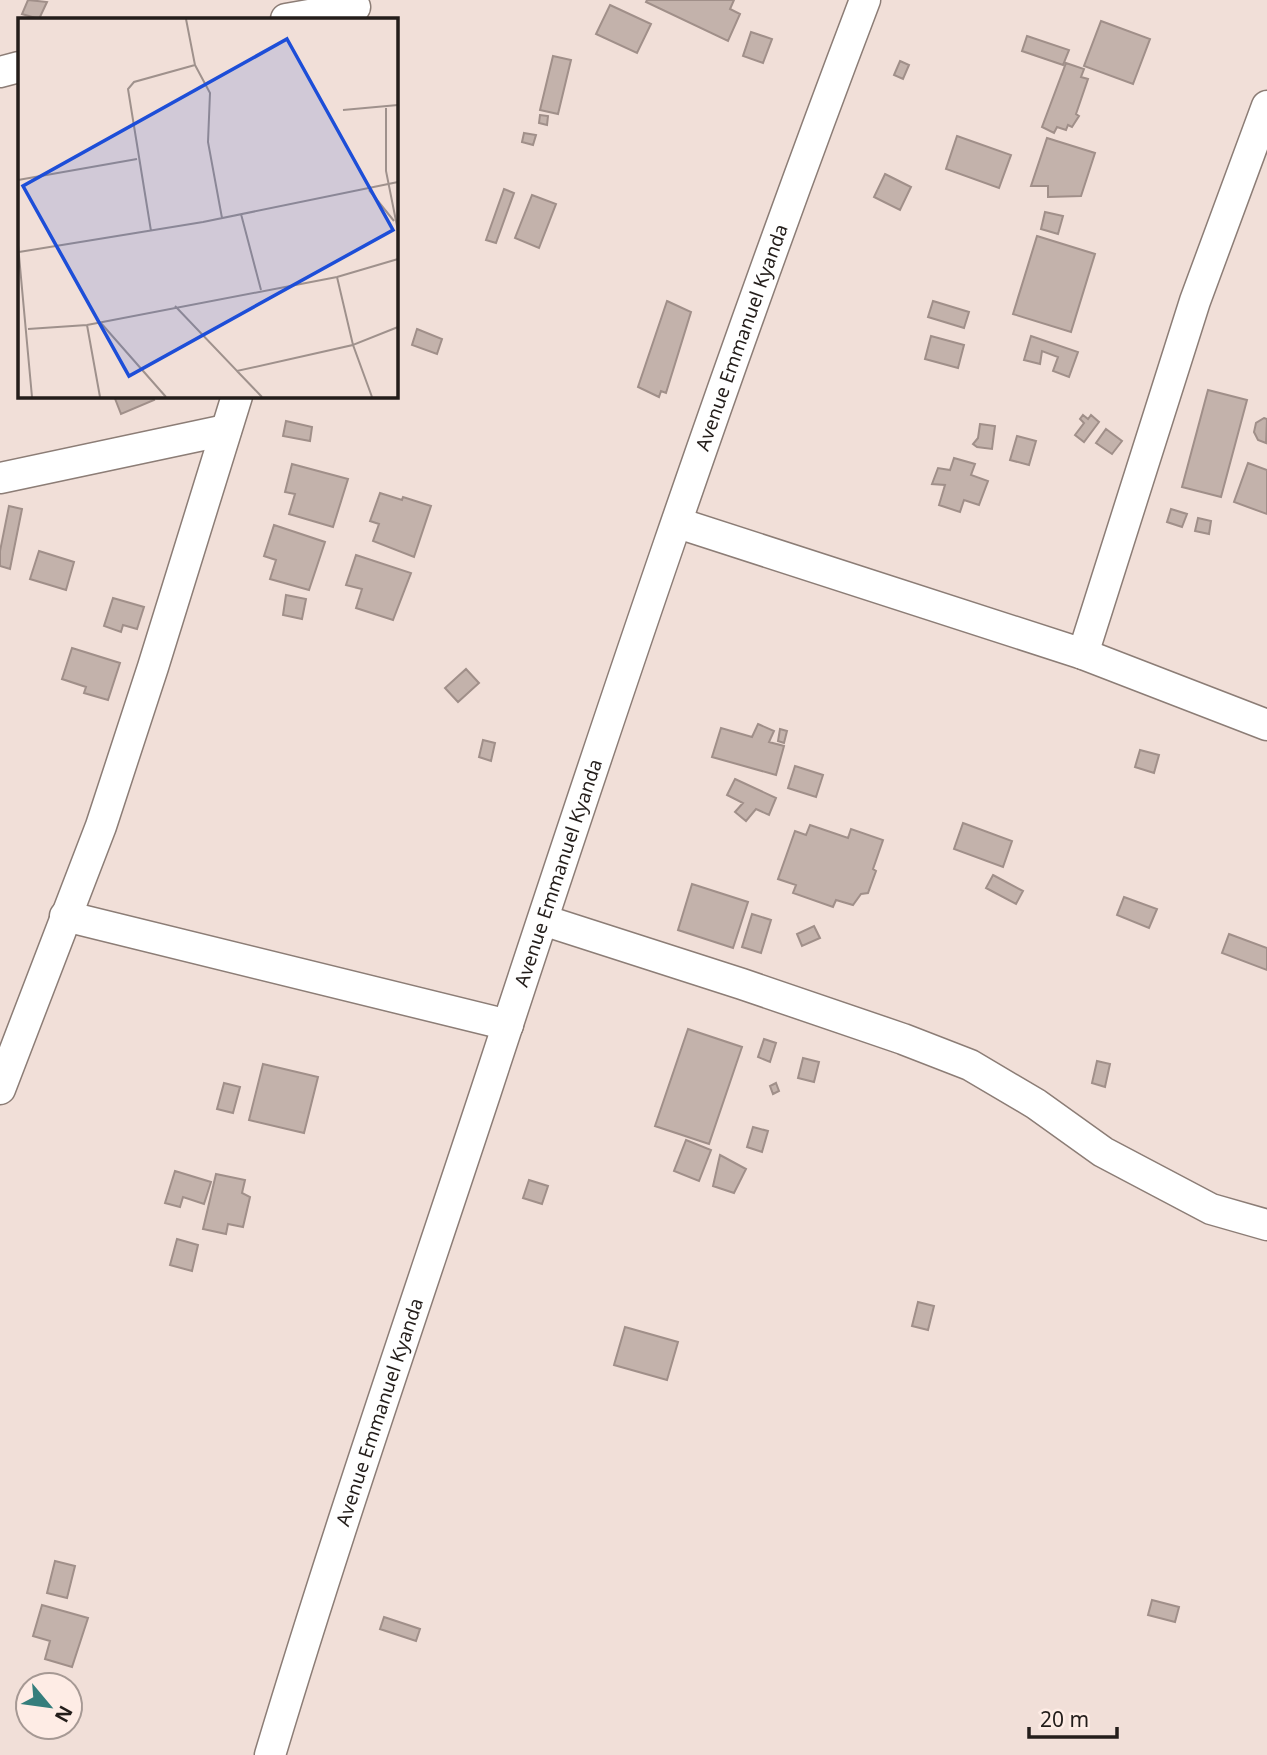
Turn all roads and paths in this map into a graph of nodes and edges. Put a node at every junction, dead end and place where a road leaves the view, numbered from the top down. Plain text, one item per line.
1 (865, 0) edge
2 (355, 9) edge
3 (293, 18) edge
4 (18, 67) edge
5 (0, 72) edge
6 (1267, 106) edge
7 (237, 397) edge
8 (226, 430) junction
9 (0, 478) edge
10 (678, 523) junction
11 (1083, 654) junction
12 (1267, 725) edge
13 (65, 916) junction
14 (543, 920) junction
15 (508, 1025) junction
16 (0, 1089) edge
17 (1267, 1224) edge
18 (267, 1754) edge

1 - 10 street, Avenue Emmanuel Kyanda
2 - 3 street
4 - 5 street
6 - 11 street
7 - 8 street
8 - 9 street
8 - 13 street
10 - 11 street
10 - 14 street, Avenue Emmanuel Kyanda
11 - 12 street
13 - 15 street
13 - 16 street
14 - 15 street, Avenue Emmanuel Kyanda
14 - 17 street
15 - 18 street, Avenue Emmanuel Kyanda

